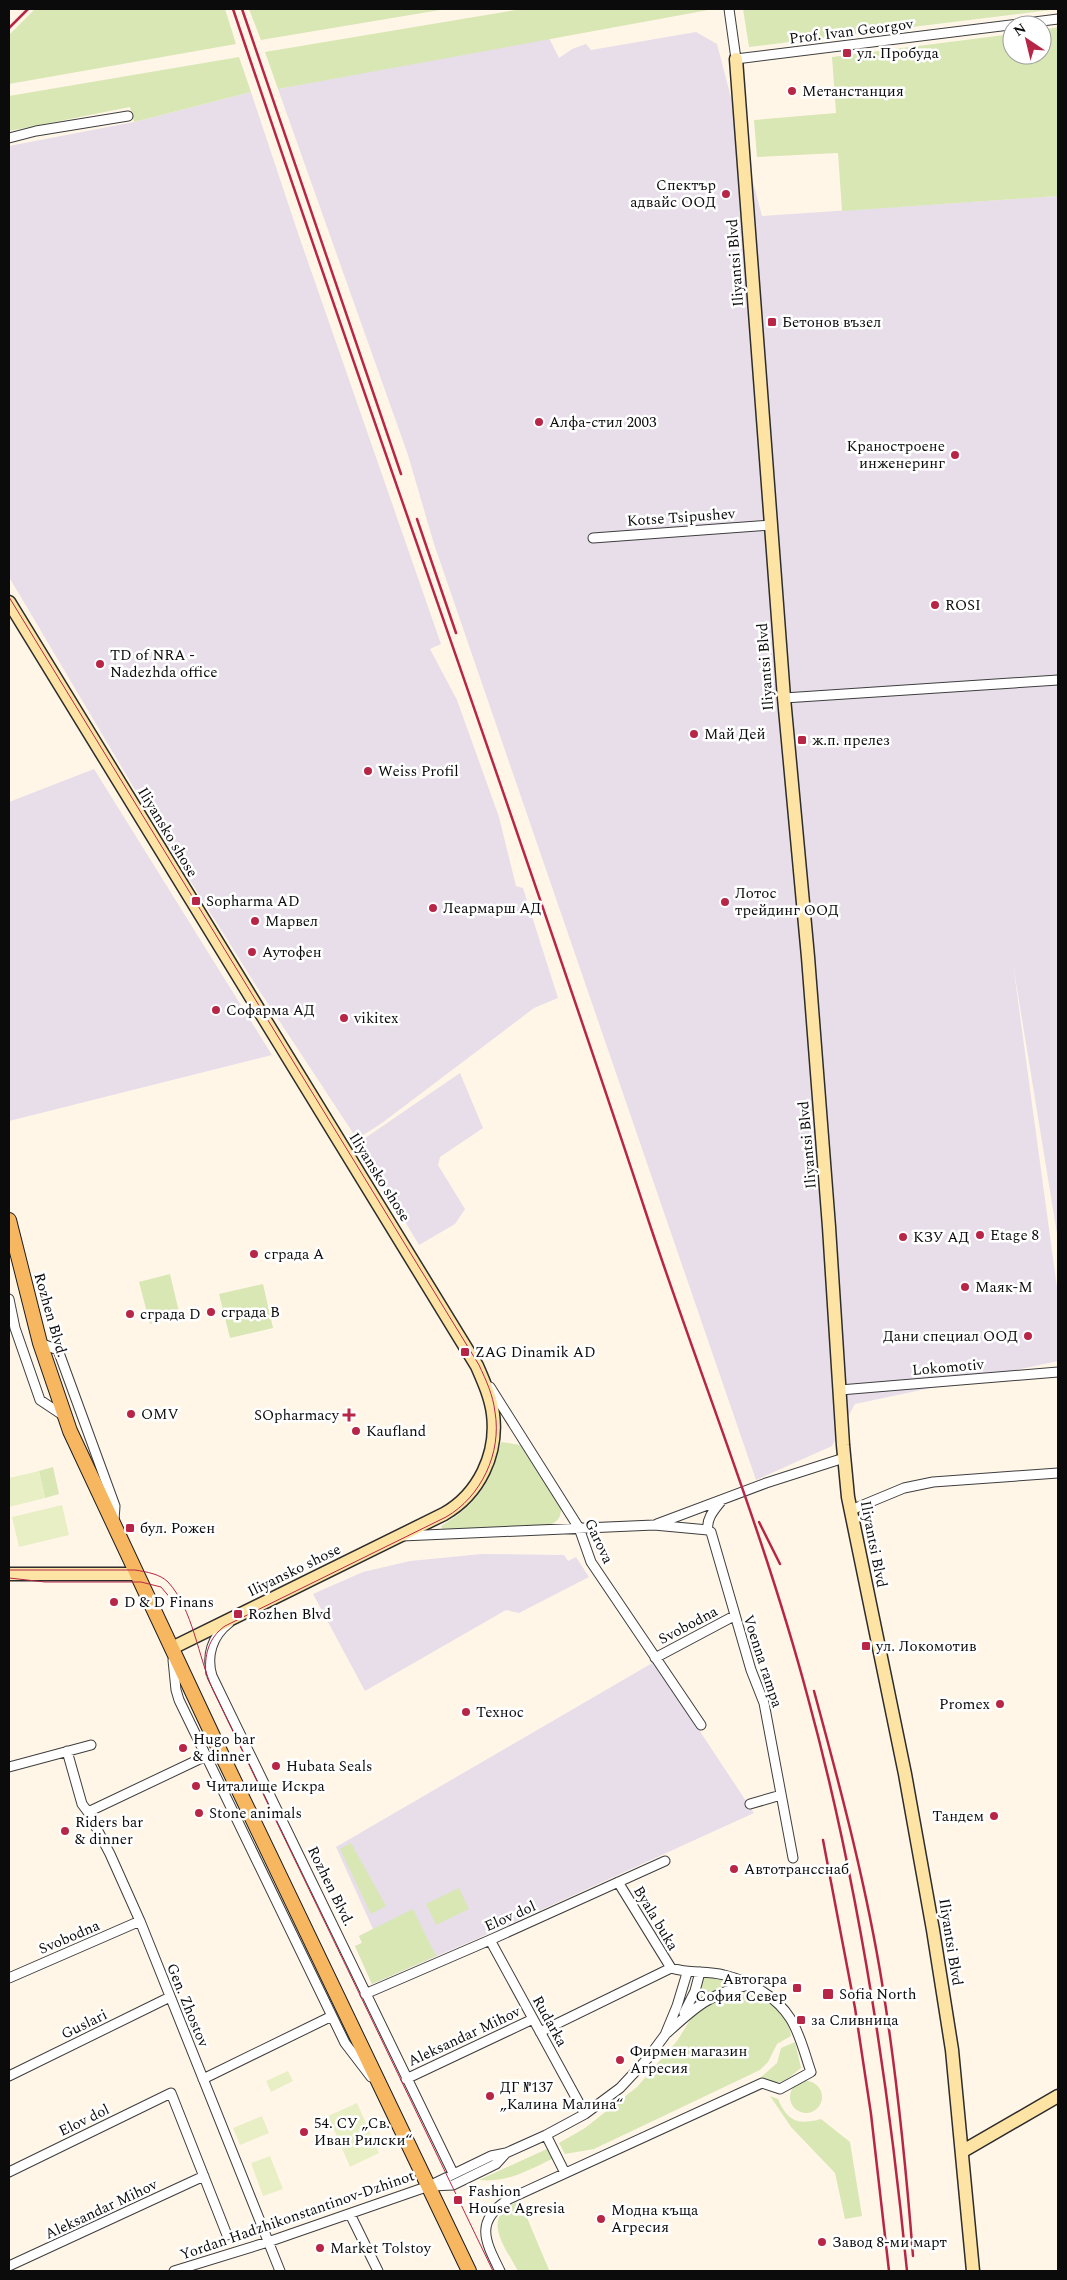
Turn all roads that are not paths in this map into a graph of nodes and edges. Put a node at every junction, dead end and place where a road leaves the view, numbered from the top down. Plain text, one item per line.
1 (729, 9) edge
2 (1058, 19) edge
3 (736, 60) junction
4 (128, 116) dead end
5 (9, 138) edge
6 (771, 524) junction
7 (593, 538) dead end
8 (9, 602) edge
9 (1058, 680) edge
10 (784, 698) junction
11 (9, 1220) edge
12 (9, 1299) edge
13 (40, 1343) junction
14 (477, 1366) junction
15 (1058, 1372) edge
16 (840, 1390) junction
17 (66, 1417) junction
18 (844, 1458) junction
19 (1058, 1473) edge
20 (722, 1500) junction
21 (851, 1510) junction
22 (113, 1523) junction
23 (654, 1525) junction
24 (579, 1528) junction
25 (711, 1534) junction
26 (399, 1537) junction
27 (9, 1574) edge
28 (137, 1574) junction
29 (237, 1616) junction
30 (734, 1616) junction
31 (172, 1648) junction
32 (655, 1658) junction
33 (701, 1726) dead end
34 (91, 1745) dead end
35 (67, 1751) junction
36 (206, 1756) junction
37 (9, 1767) edge
38 (781, 1795) junction
39 (750, 1804) dead end
40 (88, 1812) junction
41 (793, 1858) dead end
42 (664, 1860) dead end
43 (618, 1882) junction
44 (140, 1922) junction
45 (490, 1940) junction
46 (671, 1968) junction
47 (700, 1972) junction
48 (687, 1973) junction
49 (9, 1978) edge
50 (750, 1985) junction
51 (365, 1994) junction
52 (170, 1997) junction
53 (332, 2016) junction
54 (533, 2019) junction
55 (679, 2022) junction
56 (540, 2032) junction
57 (665, 2034) junction
58 (9, 2076) edge
59 (203, 2079) junction
60 (406, 2079) junction
61 (387, 2096) junction
62 (1058, 2096) edge
63 (585, 2114) junction
64 (546, 2135) junction
65 (963, 2152) junction
66 (506, 2153) junction
67 (9, 2172) edge
68 (453, 2173) junction
69 (565, 2173) junction
70 (204, 2176) junction
71 (429, 2186) junction
72 (350, 2214) junction
73 (226, 2235) dead end
74 (268, 2242) junction
75 (9, 2266) edge
76 (174, 2271) edge
77 (280, 2271) edge
78 (378, 2271) edge
79 (470, 2271) edge
80 (500, 2271) edge
81 (973, 2271) edge

1 - 3 street, Iliyantsi Blvd
2 - 3 street, Prof. Ivan Georgov
3 - 6 street, Iliyantsi Blvd
4 - 5 street
6 - 7 street, Kotse Tsipushev
6 - 10 street, Iliyantsi Blvd
8 - 14 street, Iliyansko shose
9 - 10 street
10 - 16 street, Iliyantsi Blvd
11 - 13 main road, Rozhen Blvd.
12 - 17 street
13 - 17 main road, Rozhen Blvd.
13 - 22 street, Rozhen Blvd.
14 - 24 street, Garova
14 - 26 street, Iliyansko shose
15 - 16 street, Lokomotiv
16 - 18 street, Iliyantsi Blvd
17 - 22 main road, Rozhen Blvd.
18 - 20 street
18 - 21 street, Iliyantsi Blvd
19 - 21 street
20 - 23 street
20 - 25 street
21 - 65 street, Iliyantsi Blvd
22 - 28 main road, Rozhen Blvd.
23 - 24 street
23 - 25 street
24 - 26 street
24 - 32 street, Garova
25 - 30 street, Voenna rampa
26 - 29 street, Iliyansko shose
27 - 28 street
28 - 31 main road, Rozhen Blvd.
29 - 31 street, Iliyansko shose
29 - 51 street, Rozhen Blvd.
30 - 32 street, Svobodna
30 - 38 street, Voenna rampa
31 - 36 street, Rozhen Blvd.
31 - 61 main road, Rozhen Blvd.
32 - 33 street, Garova
34 - 35 street
35 - 37 street
35 - 40 street, Gen. Zhostov
36 - 40 street
36 - 53 street, Rozhen Blvd.
38 - 39 street
38 - 41 street, Voenna rampa
40 - 44 street, Gen. Zhostov
42 - 43 street, Elov dol
43 - 45 street, Elov dol
43 - 46 street, Byala buka
44 - 49 street, Svobodna
44 - 52 street, Gen. Zhostov
45 - 51 street, Elov dol
45 - 54 street, Rudarka
46 - 48 street
46 - 56 street, Aleksandar Mihov
47 - 48 street
47 - 50 street
47 - 55 street
48 - 57 street
50 - 55 street
50 - 69 street
51 - 60 street, Rozhen Blvd.
52 - 58 street, Guslari
52 - 59 street, Gen. Zhostov
53 - 59 street
53 - 61 street, Rozhen Blvd.
54 - 56 street, Rudarka
54 - 60 street, Aleksandar Mihov
55 - 57 street
56 - 63 street, Rudarka
57 - 63 street
59 - 74 street, Gen. Zhostov
60 - 68 street, Rozhen Blvd.
61 - 71 main road, Rozhen Blvd.
62 - 65 street
63 - 64 street
64 - 66 street
64 - 69 street
65 - 81 street, Iliyantsi Blvd
66 - 68 street
66 - 71 street
67 - 70 street, Elov dol
68 - 71 street
69 - 80 street
70 - 73 street
70 - 75 street, Aleksandar Mihov
71 - 72 street, Yordan Hadzhikonstantinov-Dzhinot
71 - 79 main road, Rozhen Blvd.
72 - 74 street, Yordan Hadzhikonstantinov-Dzhinot
72 - 78 street
74 - 76 street, Yordan Hadzhikonstantinov-Dzhinot
74 - 77 street, Gen. Zhostov

